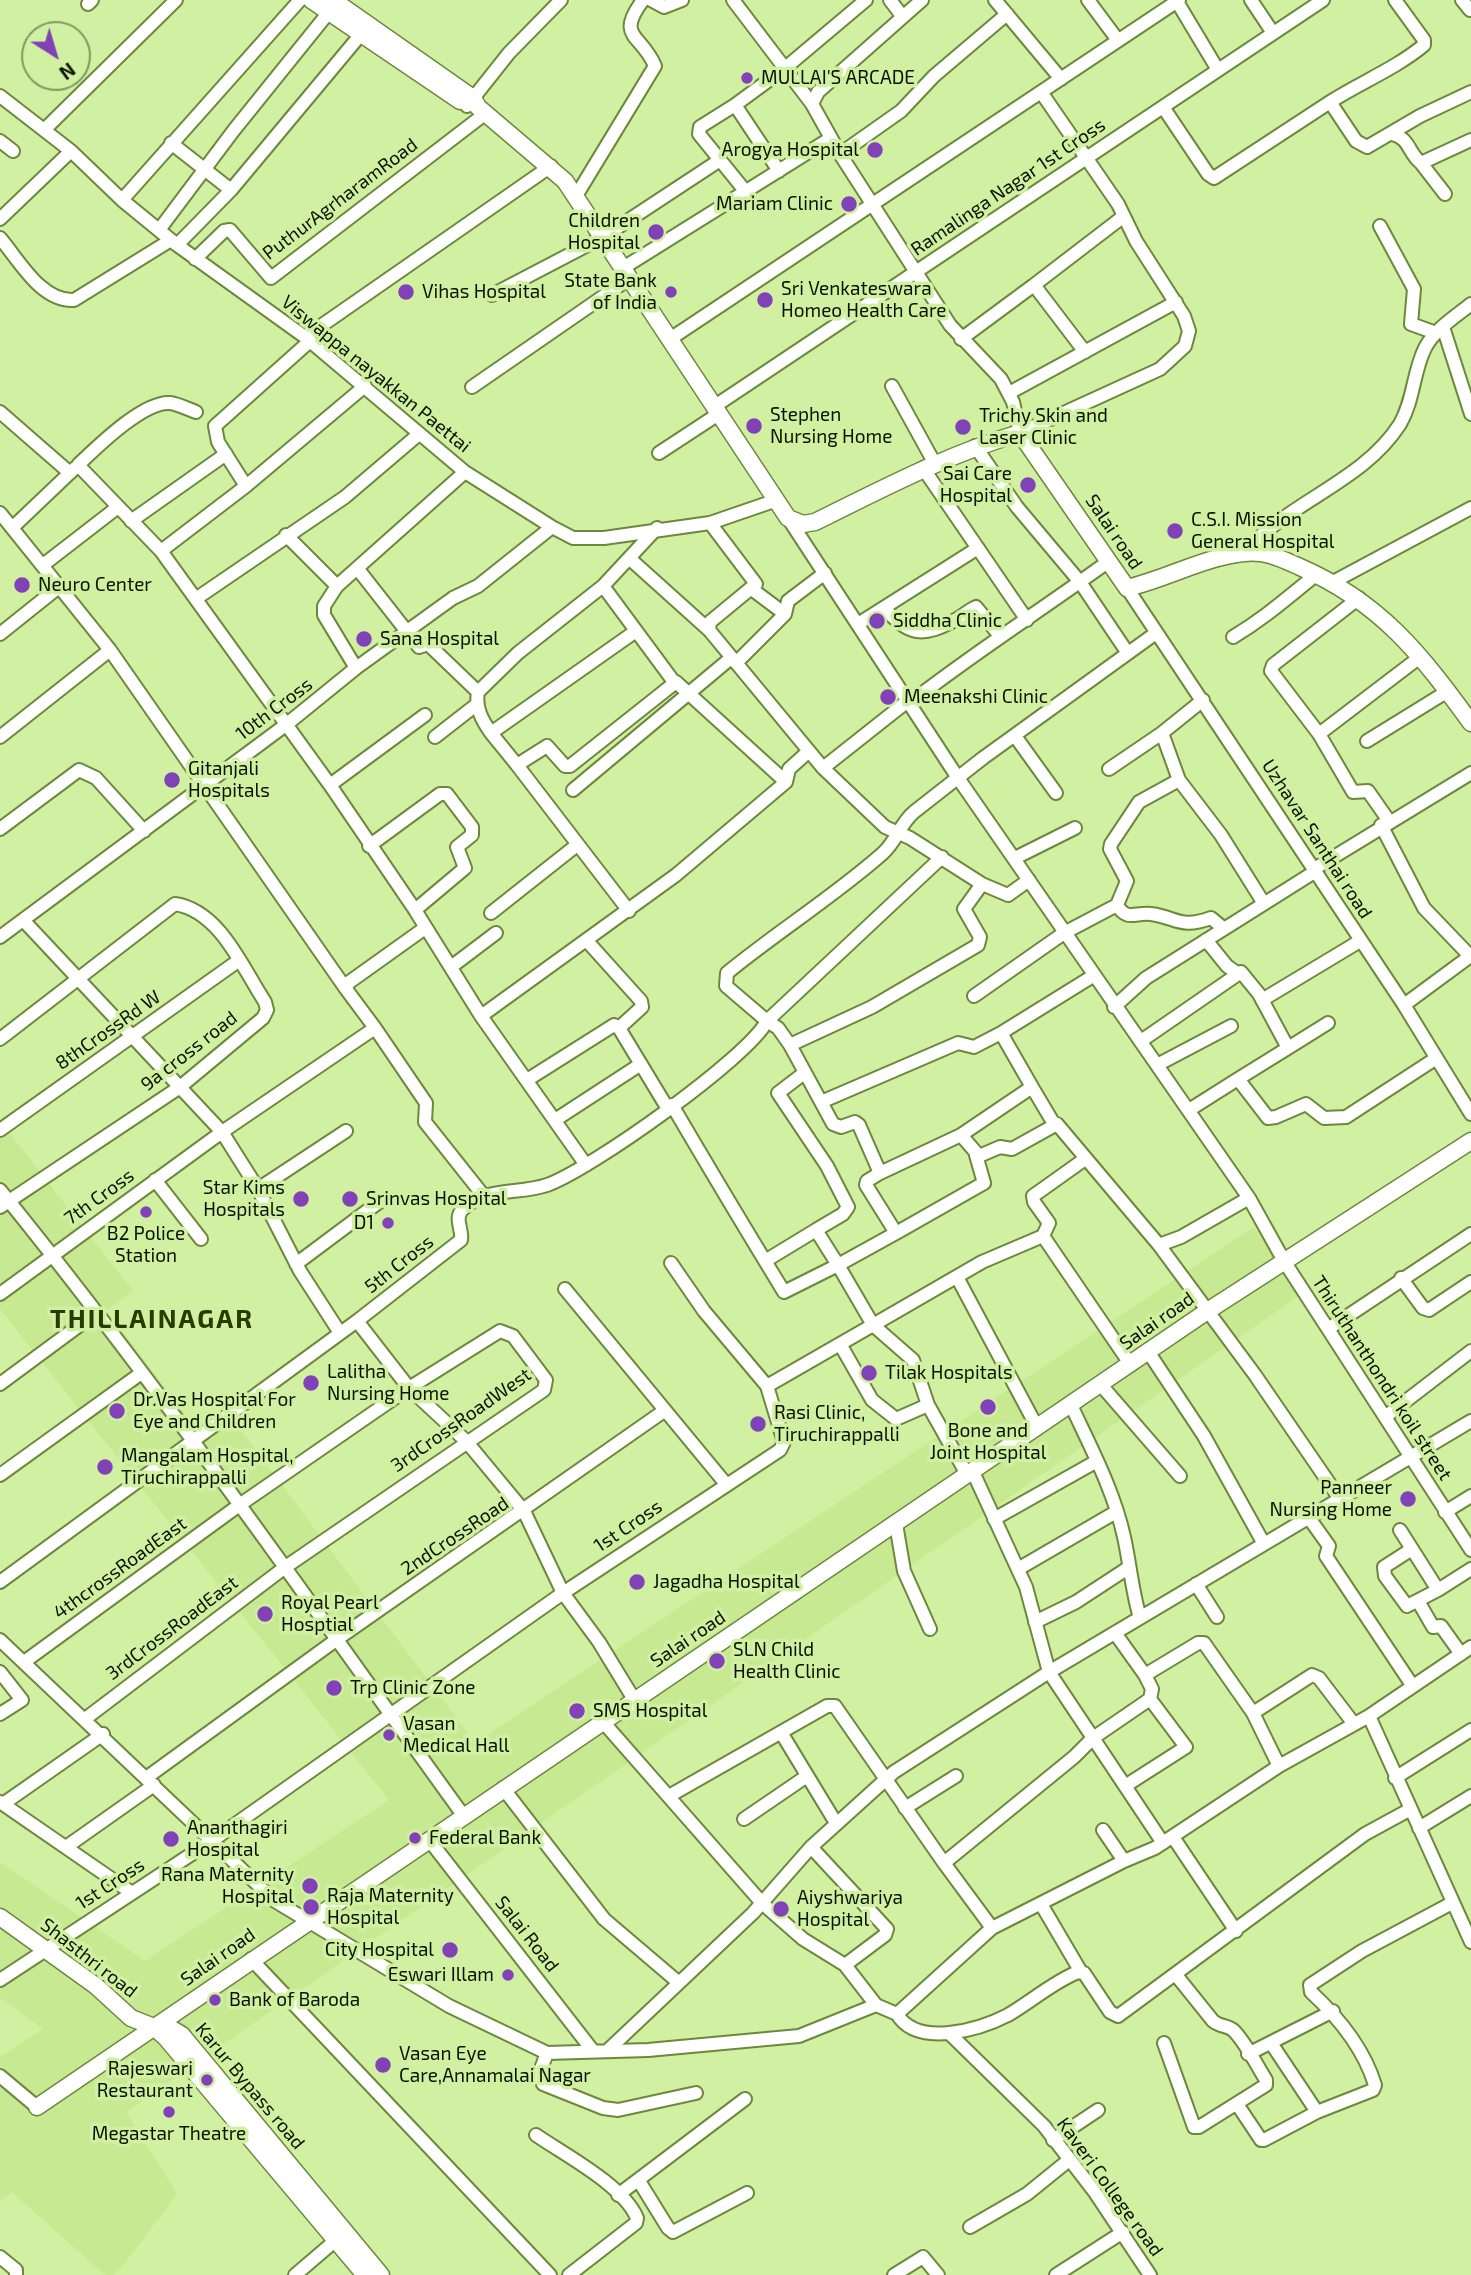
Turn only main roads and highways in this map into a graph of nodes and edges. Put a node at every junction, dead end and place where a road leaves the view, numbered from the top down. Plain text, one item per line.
1 (311, 1) edge
2 (331, 6) edge
3 (476, 106) junction
4 (1471, 723) edge
5 (1471, 1141) edge
6 (0, 1917) edge
7 (154, 2027) junction
8 (37, 2107) road end
9 (365, 2275) edge
10 (381, 2275) edge

1 - 2 main road
2 - 3 main road
2 - 3 main road
3 - 4 main road, Salai road
5 - 7 main road, Salai road
6 - 7 main road, Shasthri road
7 - 8 main road, Salai road
7 - 9 main road, Karur Bypass road
7 - 10 main road, Karur Bypass road

